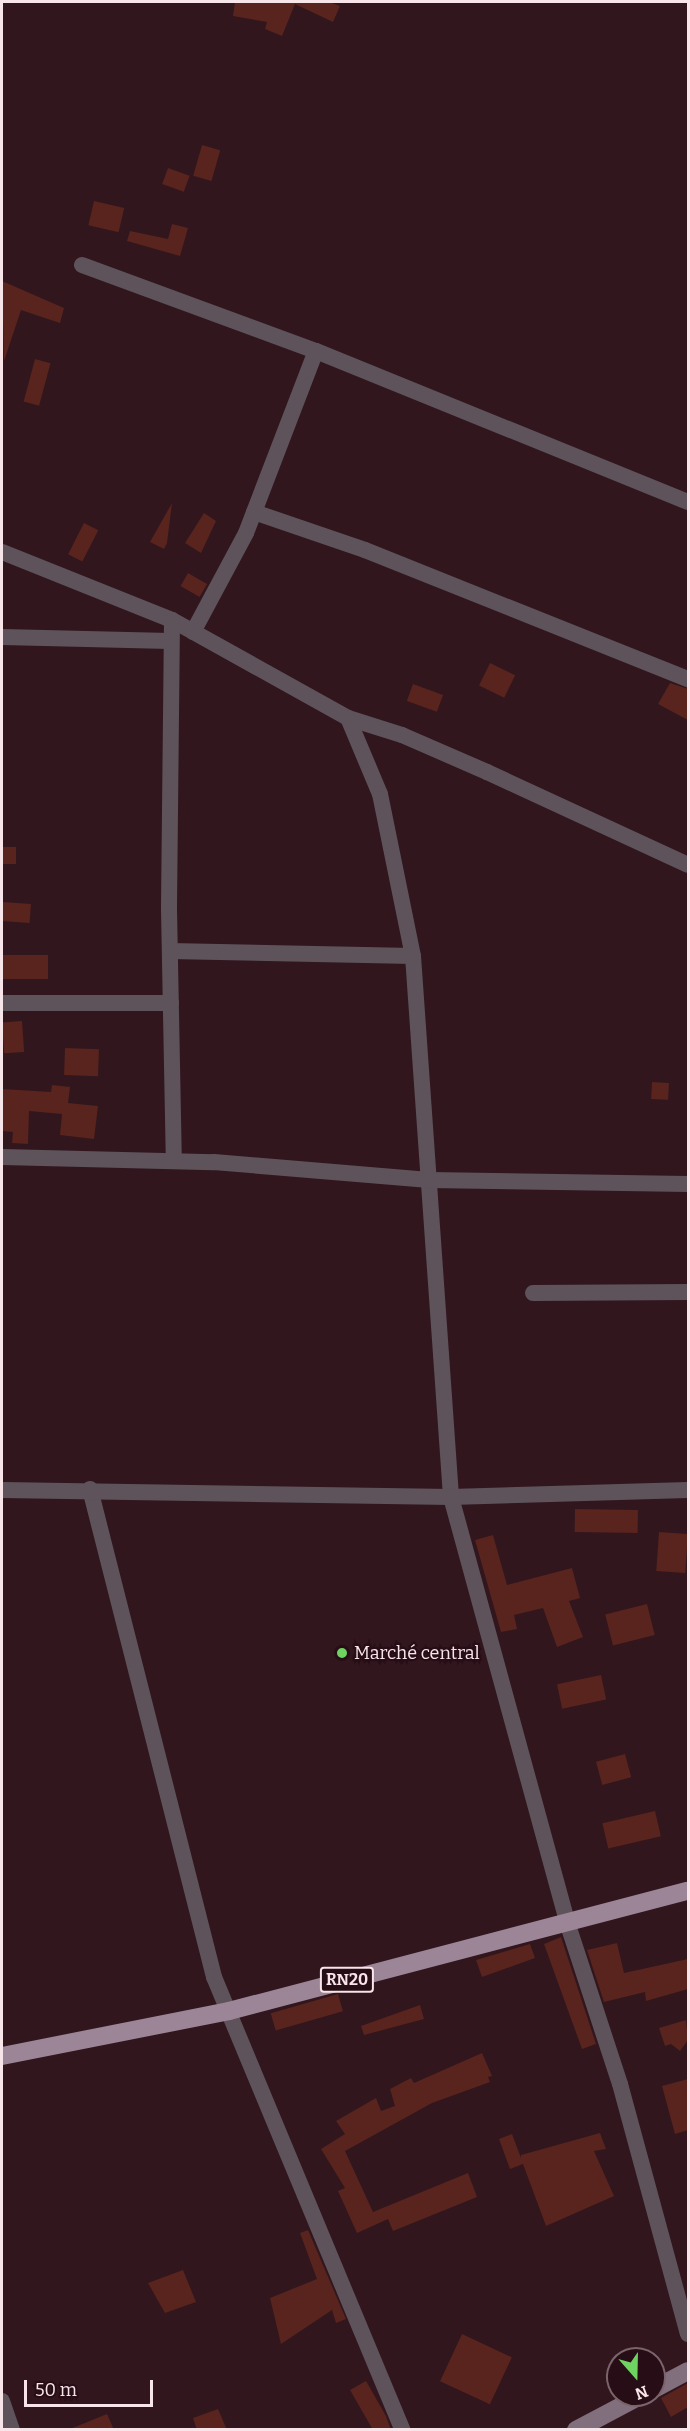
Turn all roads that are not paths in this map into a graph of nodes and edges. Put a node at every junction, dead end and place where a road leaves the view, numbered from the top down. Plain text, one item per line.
1 (82, 265) dead end
2 (316, 351) junction
3 (688, 502) edge
4 (254, 512) junction
5 (2, 552) edge
6 (172, 620) junction
7 (193, 632) junction
8 (2, 637) edge
9 (170, 641) junction
10 (688, 679) edge
11 (348, 718) junction
12 (688, 865) edge
13 (170, 951) junction
14 (413, 956) junction
15 (171, 1003) junction
16 (2, 1004) edge
17 (2, 1157) edge
18 (174, 1161) junction
19 (429, 1180) junction
20 (688, 1184) edge
21 (688, 1292) edge
22 (533, 1293) dead end
23 (90, 1489) junction
24 (2, 1490) edge
25 (688, 1490) edge
26 (451, 1497) junction
27 (688, 1891) edge
28 (567, 1922) junction
29 (229, 2012) junction
30 (2, 2056) edge
31 (688, 2334) edge
32 (688, 2371) edge
33 (666, 2383) edge
34 (2, 2401) edge
35 (619, 2407) edge
36 (12, 2430) edge
37 (403, 2430) edge
38 (576, 2430) edge

1 - 2 street
2 - 3 street
2 - 4 street
4 - 7 street
4 - 10 street
5 - 6 street
6 - 7 street
6 - 9 street
7 - 11 street
8 - 9 street
9 - 13 street
11 - 12 street
11 - 14 street
13 - 14 street
13 - 15 street
14 - 19 street
15 - 16 street
15 - 18 street
17 - 18 street
18 - 19 street
19 - 20 street
19 - 26 street
21 - 22 street
23 - 24 street
23 - 26 street
23 - 29 street
25 - 26 street
26 - 28 street
27 - 28 main road, RN20
28 - 29 main road, RN20
28 - 31 street
29 - 30 main road, RN20
29 - 37 street
32 - 33 street
34 - 36 street
35 - 38 street

